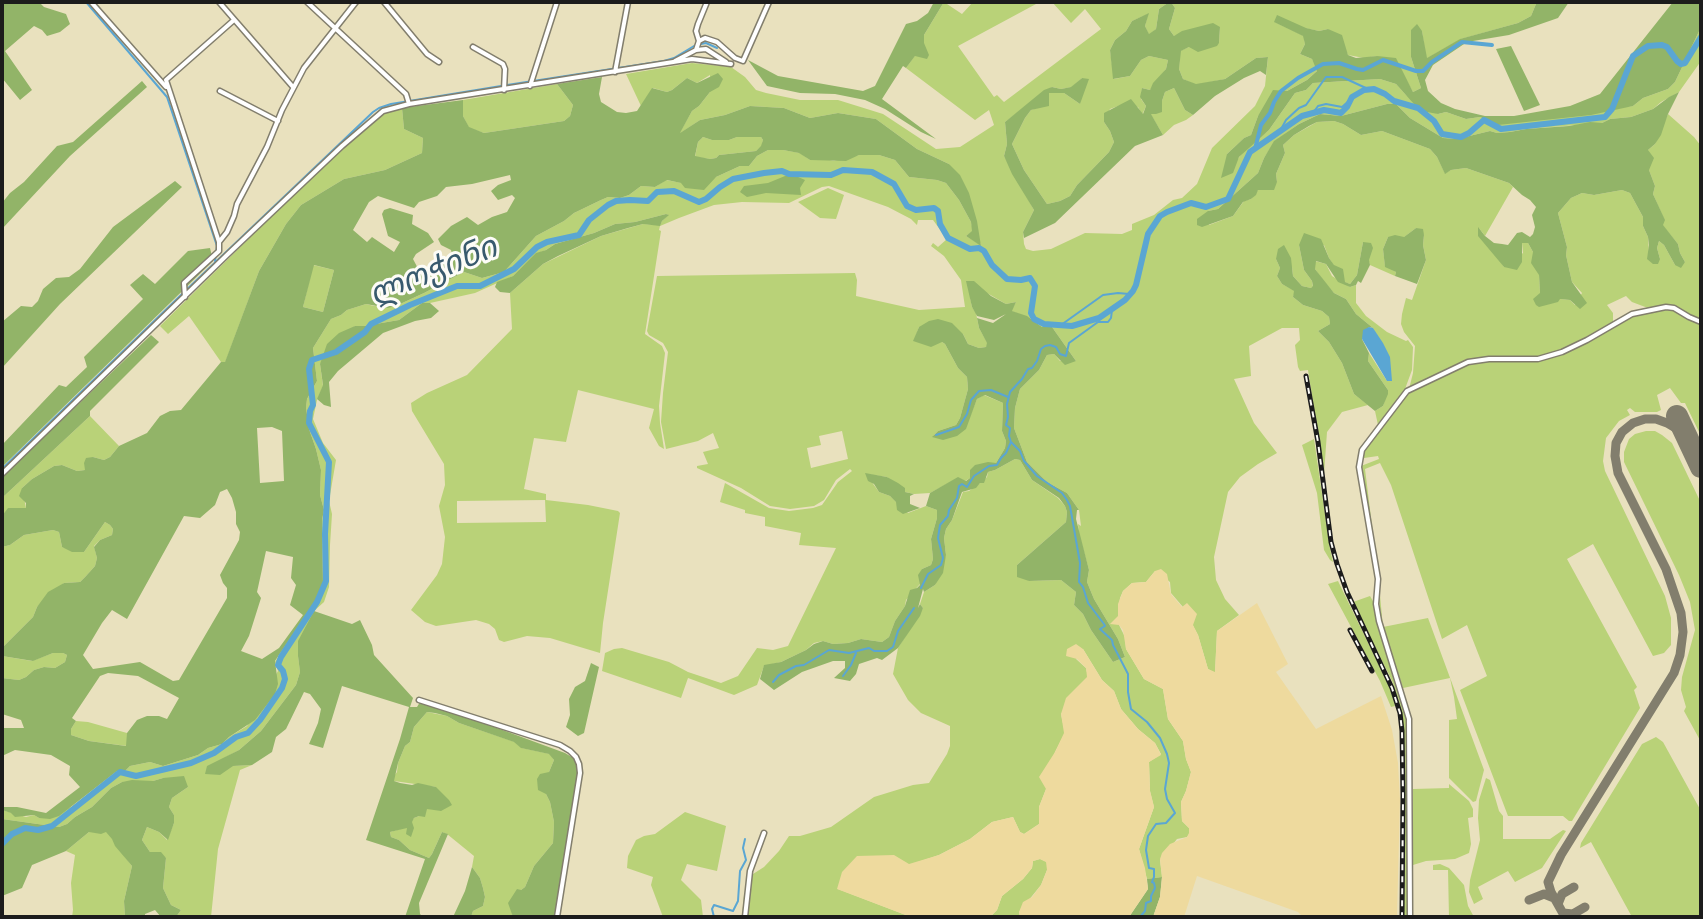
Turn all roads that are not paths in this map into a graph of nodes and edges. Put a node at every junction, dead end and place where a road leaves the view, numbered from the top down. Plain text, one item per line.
1 (91, 2) edge
2 (219, 2) edge
3 (307, 2) edge
4 (356, 2) edge
5 (384, 2) edge
6 (557, 2) edge
7 (628, 2) edge
8 (707, 2) edge
9 (769, 2) edge
10 (234, 20) junction
11 (334, 28) junction
12 (699, 41) junction
13 (473, 47) dead end
14 (696, 50) junction
15 (439, 62) dead end
16 (672, 62) junction
17 (615, 72) junction
18 (530, 86) junction
19 (293, 87) junction
20 (167, 89) junction
21 (504, 90) junction
22 (220, 91) dead end
23 (409, 104) junction
24 (278, 121) junction
25 (219, 242) junction
26 (185, 293) junction
27 (1701, 322) edge
28 (2, 474) edge
29 (419, 700) dead end
30 (764, 833) dead end
31 (557, 917) edge
32 (745, 917) edge
33 (1410, 917) edge

1 - 20 street
2 - 10 street
3 - 11 street
4 - 11 street
5 - 15 street
6 - 18 street
7 - 17 street
8 - 12 street
9 - 12 street
10 - 19 street
10 - 20 street
11 - 19 street
11 - 23 street
12 - 14 street
13 - 21 street
14 - 16 street
14 - 16 street
16 - 17 street
17 - 18 street
18 - 21 street
19 - 24 street
20 - 25 street
21 - 23 street
22 - 24 street
23 - 26 street
24 - 25 street
25 - 26 street
26 - 28 street
27 - 33 street
29 - 31 street
30 - 32 street

